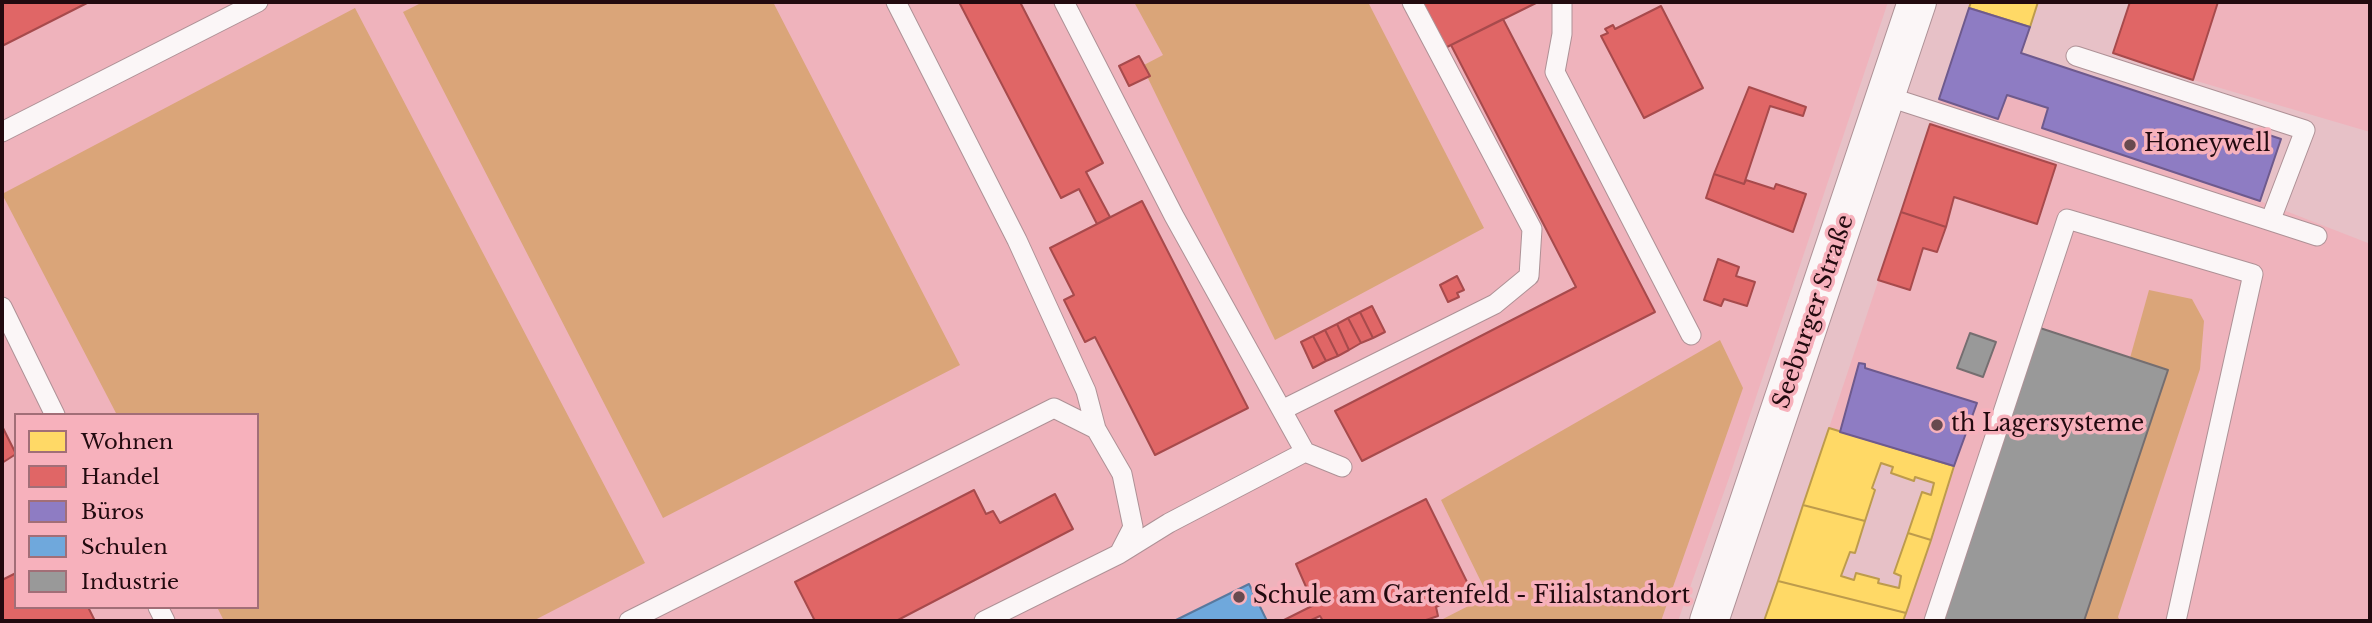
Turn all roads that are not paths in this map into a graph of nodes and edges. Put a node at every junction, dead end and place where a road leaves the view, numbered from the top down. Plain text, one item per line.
1 (258, 2) edge
2 (896, 2) edge
3 (1065, 2) edge
4 (1412, 2) edge
5 (1562, 2) edge
6 (1917, 2) edge
7 (2076, 56) dead end
8 (1886, 96) junction
9 (2, 132) edge
10 (2272, 219) junction
11 (2317, 236) dead end
12 (2, 307) edge
13 (1691, 335) dead end
14 (1282, 410) junction
15 (54, 413) edge
16 (1096, 429) junction
17 (1305, 452) junction
18 (1342, 467) dead end
19 (1119, 554) junction
20 (629, 621) edge
21 (984, 621) edge
22 (1709, 621) edge
23 (1934, 621) edge
24 (2176, 621) edge

1 - 9 lane
2 - 16 lane
3 - 14 lane
4 - 14 lane
5 - 13 lane
6 - 8 street, Seeburger Straße
7 - 10 lane
8 - 10 lane
8 - 22 street, Seeburger Straße
10 - 11 lane
12 - 15 lane
14 - 17 lane
16 - 19 lane
16 - 20 lane
17 - 18 lane
17 - 19 lane
19 - 21 lane
23 - 24 lane

